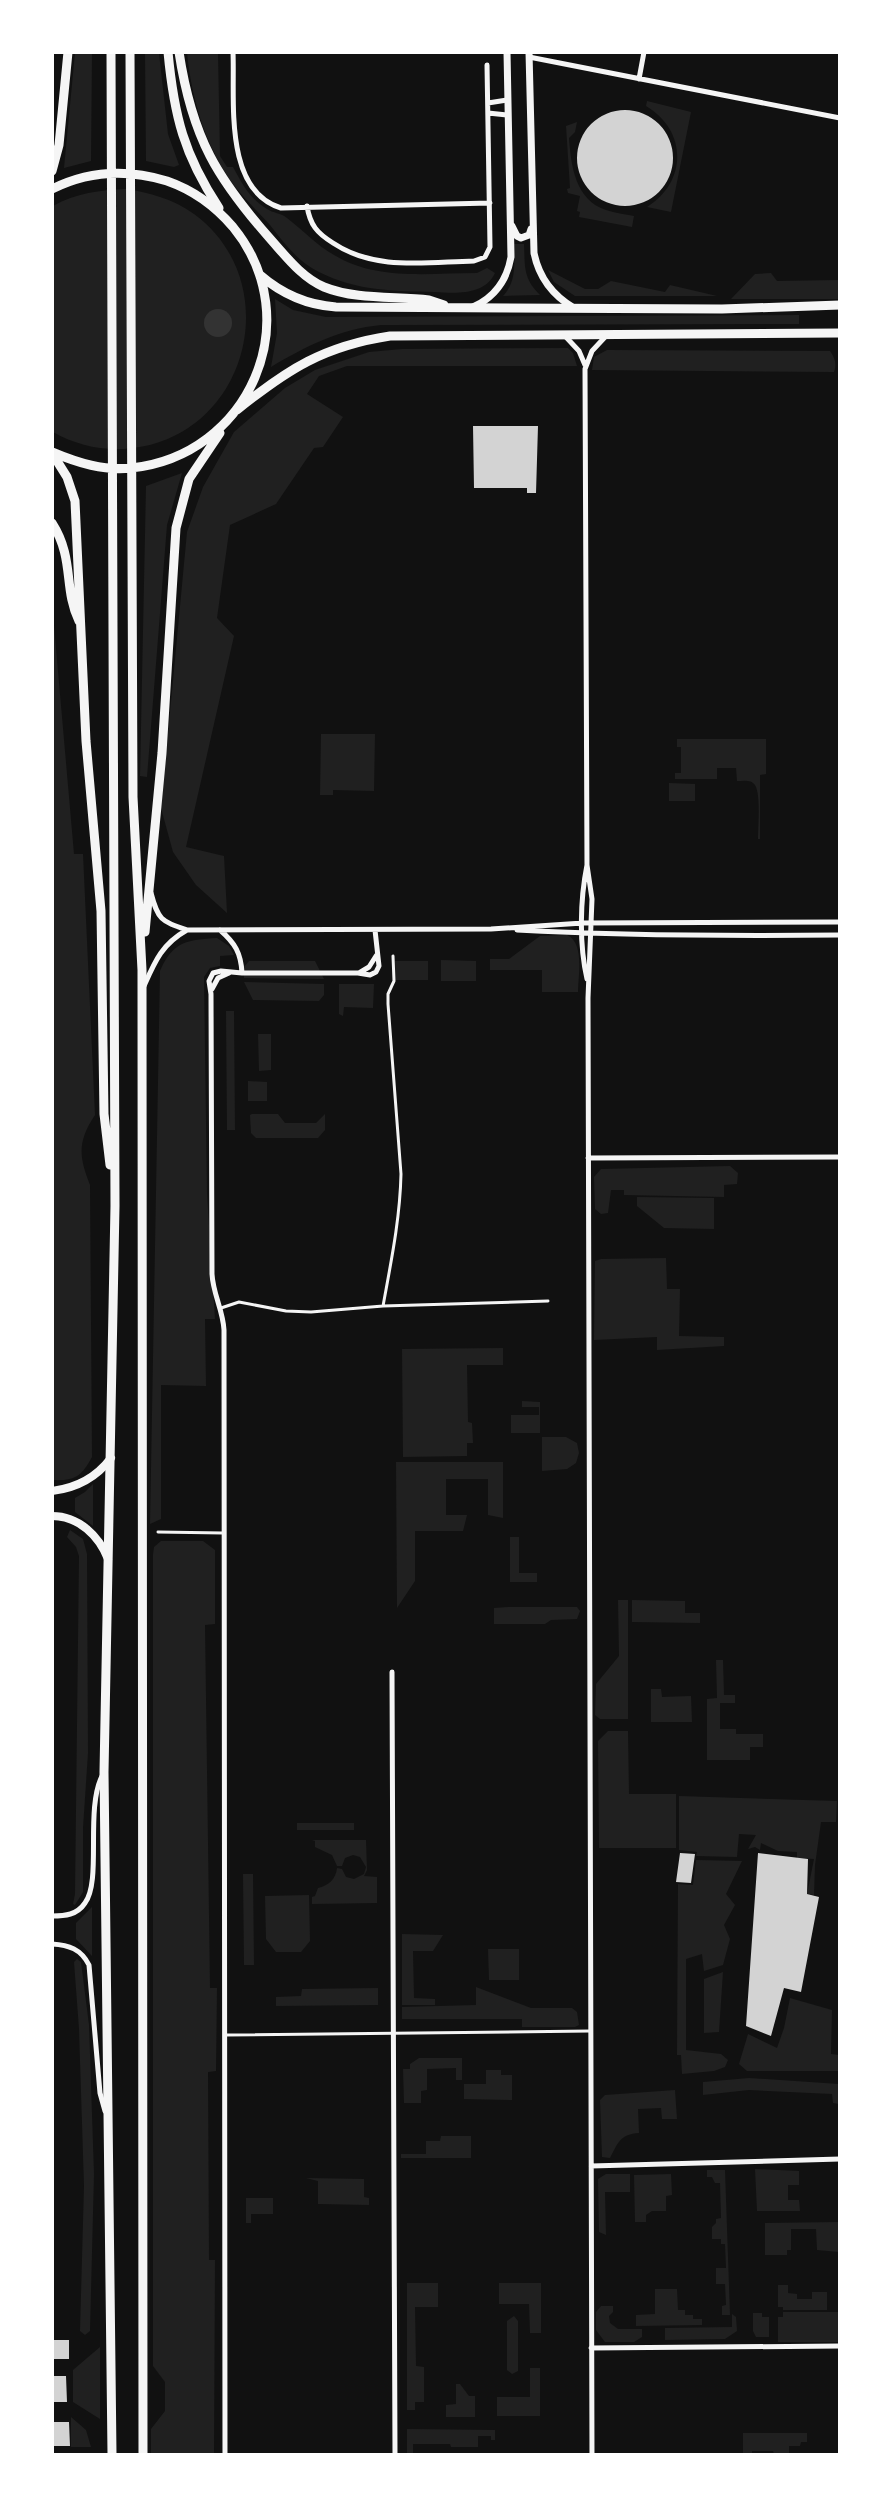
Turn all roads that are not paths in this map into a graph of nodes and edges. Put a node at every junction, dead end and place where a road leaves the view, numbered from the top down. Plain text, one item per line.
1 (68, 52) edge
2 (111, 52) edge
3 (130, 52) edge
4 (168, 52) edge
5 (179, 52) edge
6 (233, 52) edge
7 (507, 52) edge
8 (644, 52) edge
9 (529, 55) edge
10 (487, 65) dead end
11 (639, 79) junction
12 (507, 100) junction
13 (488, 103) junction
14 (488, 114) junction
15 (507, 115) junction
16 (840, 118) edge
17 (52, 171) edge
18 (52, 189) edge
19 (490, 203) junction
20 (307, 207) junction
21 (225, 218) junction
22 (533, 220) junction
23 (510, 221) junction
24 (260, 275) junction
25 (840, 305) edge
26 (473, 307) junction
27 (452, 308) junction
28 (574, 308) junction
29 (562, 333) junction
30 (609, 333) junction
31 (840, 333) edge
32 (585, 367) junction
33 (237, 410) junction
34 (226, 423) junction
35 (52, 453) edge
36 (52, 524) edge
37 (82, 627) junction
38 (587, 865) junction
39 (149, 882) junction
40 (840, 922) edge
41 (583, 923) junction
42 (592, 923) junction
43 (490, 928) junction
44 (187, 930) junction
45 (220, 930) junction
46 (375, 930) junction
47 (583, 934) junction
48 (592, 934) junction
49 (840, 935) edge
50 (393, 956) dead end
51 (142, 970) junction
52 (242, 973) junction
53 (588, 984) junction
54 (140, 997) junction
55 (840, 1157) edge
56 (588, 1158) junction
57 (115, 1206) junction
58 (548, 1301) dead end
59 (382, 1306) junction
60 (221, 1308) junction
61 (112, 1456) junction
62 (52, 1491) edge
63 (52, 1516) edge
64 (158, 1532) dead end
65 (223, 1533) junction
66 (109, 1563) junction
67 (392, 1672) dead end
68 (104, 1772) junction
69 (52, 1916) edge
70 (52, 1944) edge
71 (591, 2031) junction
72 (394, 2034) junction
73 (224, 2035) junction
74 (109, 2119) junction
75 (840, 2159) edge
76 (591, 2166) junction
77 (840, 2346) edge
78 (591, 2348) junction
79 (112, 2454) edge
80 (143, 2454) edge
81 (225, 2454) edge
82 (395, 2454) edge
83 (592, 2454) edge

1 - 17 main road
2 - 57 main road
3 - 51 main road
4 - 21 main road
5 - 27 main road
6 - 20 street
7 - 12 street
8 - 11 street
9 - 11 street
9 - 22 street
10 - 13 street
11 - 16 street
12 - 13 street
12 - 15 street
13 - 14 street
14 - 15 street
14 - 19 street
15 - 23 street
18 - 21 main road
19 - 20 street
19 - 20 street
21 - 24 main road
22 - 23 street
22 - 28 street
23 - 26 street
24 - 27 main road
24 - 33 main road
25 - 28 main road
26 - 27 main road
26 - 28 main road
29 - 30 main road
29 - 32 street
29 - 33 main road
30 - 31 main road
30 - 32 street
32 - 38 street
33 - 34 main road
34 - 35 main road
34 - 39 main road
35 - 37 main road
36 - 37 main road
37 - 57 main road
38 - 41 street
38 - 42 street
39 - 44 street
39 - 51 main road
40 - 42 street
41 - 42 street
41 - 43 street
41 - 47 street
42 - 48 street
43 - 46 street
43 - 47 street
44 - 45 street
44 - 54 street
45 - 46 street
45 - 52 street
46 - 52 street
47 - 48 street
47 - 53 street
48 - 49 street
48 - 53 street
50 - 59 lane
51 - 54 main road
52 - 60 street
53 - 56 street
54 - 80 main road
55 - 56 street
56 - 71 street
57 - 61 main road
58 - 59 lane
59 - 60 lane
60 - 65 street
61 - 62 main road
61 - 66 main road
63 - 66 main road
64 - 65 lane
65 - 73 street
66 - 68 main road
67 - 72 street
68 - 69 street
68 - 74 main road
70 - 74 street
71 - 72 lane
71 - 76 street
72 - 73 lane
72 - 82 street
73 - 81 street
74 - 79 main road
75 - 76 street
76 - 78 street
77 - 78 street
78 - 83 street

